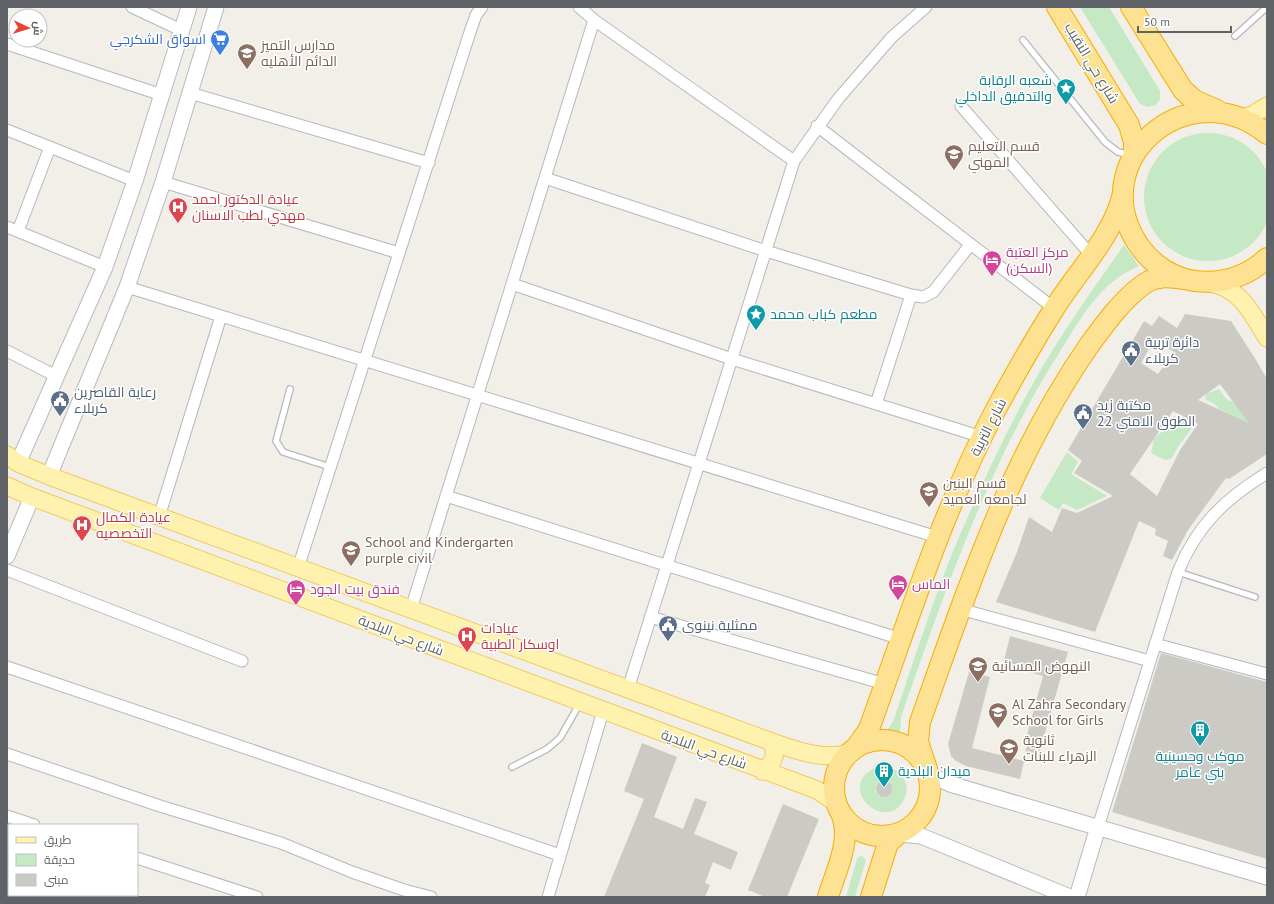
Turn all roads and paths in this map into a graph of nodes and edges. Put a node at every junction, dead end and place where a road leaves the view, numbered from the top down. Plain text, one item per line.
1 (132, 7) edge
2 (189, 7) edge
3 (216, 7) edge
4 (482, 7) edge
5 (579, 7) edge
6 (926, 7) edge
7 (1057, 7) edge
8 (1131, 7) edge
9 (1267, 7) edge
10 (594, 20) junction
11 (182, 30) junction
12 (1235, 36) dead end
13 (1024, 40) dead end
14 (7, 44) edge
15 (190, 93) junction
16 (162, 95) junction
17 (961, 106) dead end
18 (1267, 106) edge
19 (1234, 115) junction
20 (818, 126) junction
21 (7, 130) edge
22 (1267, 134) edge
23 (50, 147) junction
24 (1134, 155) junction
25 (794, 162) junction
26 (429, 163) junction
27 (545, 178) junction
28 (135, 181) junction
29 (163, 182) junction
30 (1123, 192) junction
31 (7, 226) edge
32 (18, 231) junction
33 (970, 245) junction
34 (766, 251) junction
35 (399, 253) junction
36 (1091, 255) junction
37 (1267, 258) edge
38 (105, 267) junction
39 (1185, 279) junction
40 (1210, 283) junction
41 (512, 284) junction
42 (127, 287) junction
43 (911, 295) junction
44 (1054, 308) junction
45 (221, 316) junction
46 (1267, 338) edge
47 (7, 351) edge
48 (732, 359) junction
49 (364, 361) junction
50 (56, 376) junction
51 (290, 389) dead end
52 (477, 396) junction
53 (876, 404) junction
54 (982, 437) junction
55 (12, 459) edge
56 (699, 464) junction
57 (330, 467) junction
58 (1267, 473) edge
59 (49, 476) junction
60 (7, 486) edge
61 (446, 496) junction
62 (32, 497) junction
63 (159, 517) junction
64 (937, 537) junction
65 (7, 556) edge
66 (667, 566) junction
67 (298, 568) junction
68 (7, 570) edge
69 (1178, 572) junction
70 (1255, 597) dead end
71 (411, 609) junction
72 (960, 609) junction
73 (650, 617) junction
74 (901, 640) junction
75 (1155, 644) junction
76 (242, 661) dead end
77 (1150, 662) junction
78 (7, 667) edge
79 (1267, 674) edge
80 (885, 684) junction
81 (628, 689) junction
82 (580, 702) junction
83 (602, 711) junction
84 (772, 742) junction
85 (853, 749) junction
86 (7, 754) edge
87 (512, 767) dead end
88 (927, 769) junction
89 (762, 771) junction
90 (839, 809) junction
91 (7, 816) edge
92 (31, 824) edge
93 (1098, 827) junction
94 (898, 834) junction
95 (560, 855) junction
96 (138, 858) edge
97 (1267, 877) edge
98 (258, 897) edge
99 (431, 897) edge
100 (548, 897) edge
101 (828, 897) edge
102 (871, 897) edge
103 (1070, 897) edge
104 (1077, 897) edge

1 - 11 street
2 - 11 main road
3 - 15 main road
4 - 26 street
5 - 10 street
6 - 20 street
7 - 24 highway, شارع حي النقيب
8 - 19 highway
9 - 12 lane
10 - 25 street
10 - 27 street
11 - 16 main road
13 - 24 lane
14 - 16 street
15 - 26 street
15 - 29 main road
16 - 28 main road
17 - 36 street
18 - 19 main road
19 - 22 highway
19 - 24 highway
20 - 25 street
20 - 33 street
21 - 23 street
23 - 28 street
23 - 32 street
24 - 30 highway
25 - 34 street
26 - 35 street
27 - 34 street
27 - 41 street
28 - 38 main road
29 - 35 street
29 - 42 main road
30 - 36 highway, شارع التربية
30 - 39 highway
31 - 32 street
32 - 38 street
33 - 43 street
33 - 44 street
34 - 43 street
34 - 48 street
35 - 49 street
36 - 44 highway, شارع التربية
37 - 40 highway
38 - 50 main road
39 - 40 highway
39 - 72 highway
40 - 46 main road
41 - 48 street
41 - 52 street
42 - 45 street
42 - 59 main road
43 - 53 street
44 - 54 highway, شارع التربية
45 - 49 street
45 - 63 street
47 - 50 street
48 - 53 street
48 - 56 street
49 - 52 street
49 - 57 street
50 - 55 main road
51 - 57 lane
52 - 56 street
52 - 61 street
53 - 54 street
54 - 64 highway, شارع التربية
55 - 59 main road, شارع حي البلدية
56 - 64 street
56 - 66 street
57 - 67 street
58 - 69 street
59 - 63 main road, شارع حي البلدية
60 - 62 main road, شارع حي البلدية
61 - 66 street
61 - 71 street
62 - 65 main road
62 - 82 main road, شارع حي البلدية
63 - 67 main road, شارع حي البلدية
64 - 74 highway, شارع التربية
66 - 73 street
66 - 74 street
67 - 71 main road, شارع حي البلدية
68 - 76 street
69 - 70 lane
69 - 75 street
71 - 81 main road, شارع حي البلدية
72 - 77 street
72 - 88 highway
73 - 80 street
73 - 81 street
74 - 80 highway, شارع التربية
75 - 77 street
75 - 79 street
77 - 93 street
78 - 95 street
80 - 85 highway, شارع التربية
81 - 84 main road, شارع حي البلدية
82 - 83 main road, شارع حي البلدية
82 - 87 lane
83 - 89 main road, شارع حي البلدية
83 - 95 street
84 - 85 main road, شارع حي البلدية
84 - 89 main road
85 - 88 highway
85 - 90 highway
86 - 99 street
88 - 93 main road
88 - 94 highway
89 - 90 main road, شارع حي البلدية
90 - 94 highway
90 - 101 highway
91 - 92 street
93 - 97 main road
93 - 104 main road
94 - 102 highway
94 - 103 main road
95 - 100 street
96 - 98 street

